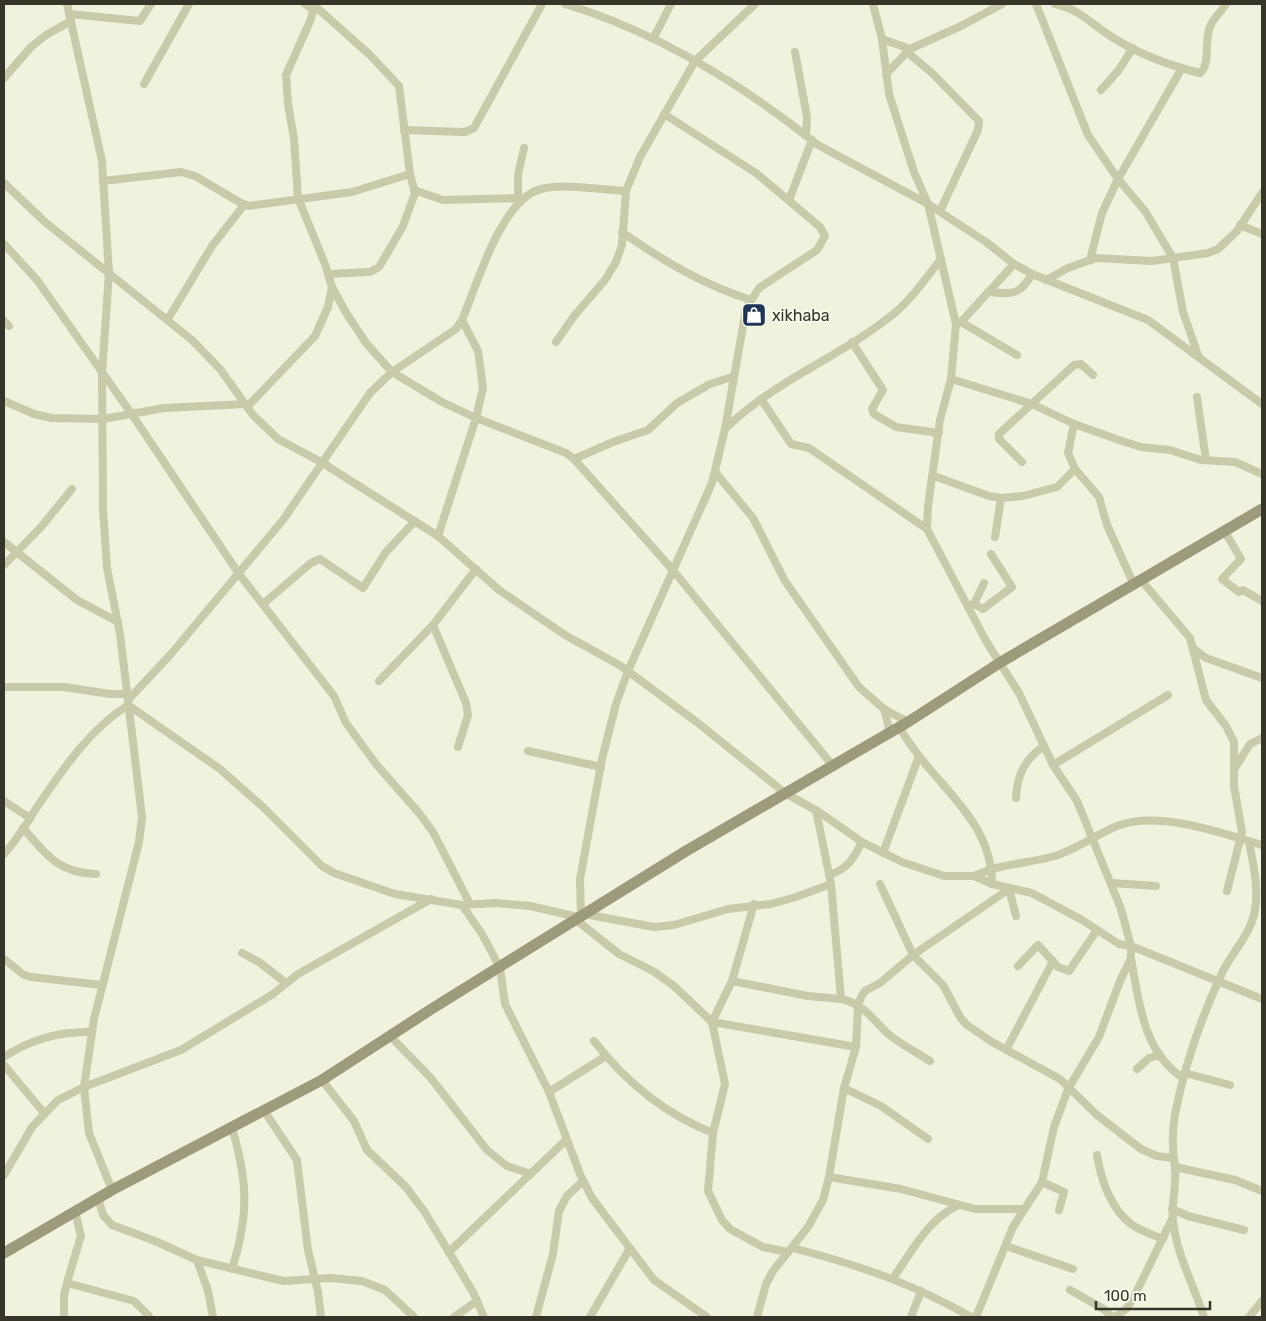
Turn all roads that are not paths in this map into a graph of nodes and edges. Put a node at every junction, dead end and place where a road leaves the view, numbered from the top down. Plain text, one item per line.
1 (67, 4) edge
2 (151, 4) edge
3 (189, 4) edge
4 (305, 4) edge
5 (542, 4) edge
6 (565, 4) edge
7 (671, 4) edge
8 (755, 4) edge
9 (873, 4) edge
10 (1002, 4) edge
11 (1036, 4) edge
12 (1054, 4) edge
13 (1226, 4) edge
14 (574, 5) edge
15 (315, 7) edge
16 (70, 17) junction
17 (60, 27) junction
18 (73, 30) junction
19 (653, 39) junction
20 (882, 39) junction
21 (1133, 48) junction
22 (908, 51) junction
23 (795, 52) dead end
24 (694, 61) junction
25 (1182, 68) junction
26 (886, 74) junction
27 (4, 78) edge
28 (144, 84) dead end
29 (1101, 90) dead end
30 (664, 114) junction
31 (404, 130) junction
32 (809, 137) junction
33 (524, 148) dead end
34 (410, 174) junction
35 (1118, 179) junction
36 (104, 181) junction
37 (4, 183) edge
38 (414, 190) junction
39 (626, 191) junction
40 (1262, 193) edge
41 (298, 198) junction
42 (521, 198) junction
43 (789, 200) junction
44 (928, 204) junction
45 (244, 205) junction
46 (940, 212) junction
47 (1240, 225) junction
48 (622, 232) junction
49 (1262, 234) edge
50 (4, 244) edge
51 (1173, 258) junction
52 (941, 259) junction
53 (1090, 260) junction
54 (1014, 264) junction
55 (109, 273) junction
56 (328, 274) junction
57 (1032, 274) junction
58 (1046, 280) junction
59 (332, 287) junction
60 (988, 292) junction
61 (751, 300) junction
62 (168, 319) junction
63 (462, 320) junction
64 (958, 323) junction
65 (556, 342) dead end
66 (852, 342) junction
67 (1017, 355) dead end
68 (1198, 355) junction
69 (392, 372) junction
70 (102, 373) junction
71 (1093, 376) dead end
72 (732, 377) junction
73 (951, 379) junction
74 (1197, 397) dead end
75 (761, 399) junction
76 (4, 401) edge
77 (1032, 404) junction
78 (1262, 404) edge
79 (247, 405) junction
80 (726, 412) junction
81 (131, 413) junction
82 (739, 415) junction
83 (476, 418) junction
84 (103, 419) junction
85 (1074, 424) junction
86 (724, 429) junction
87 (939, 432) junction
88 (574, 459) junction
89 (1206, 460) junction
90 (321, 462) junction
91 (1022, 462) dead end
92 (1076, 469) junction
93 (716, 472) junction
94 (1262, 474) edge
95 (934, 476) junction
96 (72, 489) dead end
97 (1001, 498) junction
98 (1262, 509) edge
99 (415, 521) junction
100 (927, 530) junction
101 (1225, 532) junction
102 (438, 536) junction
103 (995, 537) dead end
104 (4, 542) edge
105 (18, 553) junction
106 (991, 554) dead end
107 (4, 565) edge
108 (476, 569) junction
109 (672, 569) junction
110 (239, 574) junction
111 (984, 583) dead end
112 (1138, 583) junction
113 (1262, 601) edge
114 (263, 604) junction
115 (971, 606) junction
116 (118, 622) junction
117 (433, 625) junction
118 (1194, 649) junction
119 (1001, 662) junction
120 (628, 671) junction
121 (1262, 678) edge
122 (379, 681) dead end
123 (4, 688) edge
124 (1168, 695) dead end
125 (128, 700) junction
126 (884, 709) junction
127 (899, 727) junction
128 (1262, 738) edge
129 (1044, 746) junction
130 (458, 747) dead end
131 (528, 751) dead end
132 (919, 756) junction
133 (1053, 765) junction
134 (832, 766) junction
135 (601, 768) junction
136 (1235, 768) junction
137 (785, 793) junction
138 (1016, 798) dead end
139 (4, 801) edge
140 (816, 810) junction
141 (30, 818) junction
142 (23, 828) junction
143 (1094, 837) junction
144 (1245, 840) junction
145 (862, 842) junction
146 (1262, 845) edge
147 (884, 853) junction
148 (4, 854) edge
149 (992, 867) junction
150 (96, 874) dead end
151 (829, 875) junction
152 (974, 876) junction
153 (1112, 883) junction
154 (831, 884) junction
155 (880, 884) dead end
156 (992, 884) junction
157 (1156, 886) dead end
158 (1009, 889) junction
159 (1227, 891) dead end
160 (1259, 895) edge
161 (430, 898) junction
162 (754, 904) junction
163 (466, 905) junction
164 (579, 916) junction
165 (1016, 916) dead end
166 (1097, 930) junction
167 (1131, 946) junction
168 (242, 953) dead end
169 (913, 956) junction
170 (1132, 958) junction
171 (4, 959) edge
172 (1052, 962) junction
173 (1018, 966) dead end
174 (500, 968) junction
175 (1219, 980) junction
176 (732, 981) junction
177 (286, 983) junction
178 (102, 985) junction
179 (841, 999) junction
180 (1262, 999) edge
181 (858, 1005) junction
182 (712, 1022) junction
183 (92, 1032) junction
184 (390, 1036) junction
185 (594, 1041) dead end
186 (856, 1046) junction
187 (1006, 1050) junction
188 (1160, 1054) junction
189 (606, 1056) junction
190 (4, 1057) edge
191 (930, 1061) dead end
192 (4, 1065) edge
193 (1137, 1069) dead end
194 (1184, 1076) junction
195 (322, 1080) junction
196 (1230, 1085) dead end
197 (84, 1087) junction
198 (844, 1088) junction
199 (1068, 1088) junction
200 (549, 1092) junction
201 (265, 1112) junction
202 (44, 1113) junction
203 (232, 1128) junction
204 (713, 1133) junction
205 (928, 1139) dead end
206 (566, 1140) junction
207 (1096, 1155) dead end
208 (1172, 1158) junction
209 (1175, 1167) junction
210 (531, 1174) junction
211 (4, 1175) edge
212 (829, 1177) junction
213 (583, 1181) junction
214 (1042, 1182) junction
215 (112, 1190) junction
216 (1262, 1191) edge
217 (98, 1198) junction
218 (957, 1206) junction
219 (1024, 1209) junction
220 (1059, 1210) dead end
221 (1172, 1210) junction
222 (75, 1211) junction
223 (1172, 1219) junction
224 (1244, 1230) dead end
225 (1164, 1237) junction
226 (1175, 1238) junction
227 (1006, 1246) junction
228 (630, 1248) junction
229 (790, 1250) junction
230 (449, 1252) junction
231 (4, 1253) edge
232 (197, 1260) junction
233 (232, 1269) junction
234 (1073, 1269) dead end
235 (893, 1278) junction
236 (314, 1279) junction
237 (67, 1283) junction
238 (1070, 1290) dead end
239 (921, 1291) junction
240 (477, 1300) junction
241 (1262, 1301) edge
242 (149, 1316) edge
243 (64, 1317) edge
244 (213, 1317) edge
245 (321, 1317) edge
246 (414, 1317) edge
247 (454, 1317) edge
248 (484, 1317) edge
249 (536, 1317) edge
250 (590, 1317) edge
251 (707, 1317) edge
252 (757, 1317) edge
253 (911, 1317) edge
254 (971, 1317) edge
255 (976, 1317) edge
256 (1114, 1317) edge
257 (1204, 1317) edge
258 (1249, 1317) edge

1 - 16 street
2 - 16 street
3 - 28 street
4 - 15 street
5 - 31 street
6 - 14 street
7 - 19 street
8 - 24 street
9 - 20 street
10 - 22 street
11 - 35 street
12 - 21 street
13 - 25 street
14 - 19 street
15 - 31 street
15 - 41 street
16 - 17 street
16 - 18 street
17 - 18 street
17 - 27 street
18 - 36 street
19 - 24 street
20 - 22 street
20 - 26 street
21 - 25 street
21 - 29 street
22 - 26 street
22 - 46 street
23 - 32 street
24 - 30 street
24 - 32 street
25 - 35 street
26 - 44 street
30 - 39 street
30 - 43 street
31 - 34 street
32 - 43 street
32 - 44 street
33 - 42 street
34 - 38 street
34 - 41 street
35 - 51 street
35 - 53 street
36 - 45 street
36 - 55 street
37 - 55 street
38 - 42 street
38 - 56 street
39 - 42 street
39 - 48 street
40 - 47 street
41 - 45 street
41 - 56 street
42 - 63 street
43 - 61 street
44 - 46 street
44 - 52 street
45 - 62 street
46 - 54 street
47 - 49 street
47 - 51 street
48 - 61 street
48 - 65 street
50 - 70 street
51 - 53 street
51 - 68 street
52 - 64 street
52 - 66 street
53 - 58 street
54 - 57 street
54 - 60 street
55 - 62 street
55 - 70 street
56 - 59 street
57 - 58 street
57 - 60 street
58 - 68 street
59 - 69 street
59 - 79 street
60 - 64 street
61 - 72 street
62 - 79 street
63 - 69 street
63 - 83 street
64 - 67 street
64 - 73 street
66 - 75 street
66 - 87 street
68 - 78 street
69 - 83 street
69 - 90 street
70 - 81 street
70 - 84 street
71 - 77 street
72 - 80 street
72 - 88 street
73 - 77 street
73 - 87 street
74 - 89 street
75 - 82 street
75 - 100 street
76 - 84 street
77 - 85 street
77 - 91 street
79 - 81 street
79 - 90 street
80 - 82 street
80 - 86 street
81 - 84 street
81 - 110 street
82 - 86 street
83 - 88 street
83 - 102 street
84 - 116 street
85 - 89 street
85 - 92 street
86 - 93 street
87 - 95 street
88 - 109 street
89 - 94 street
90 - 99 street
90 - 110 street
92 - 97 street
92 - 112 street
93 - 109 street
93 - 126 street
95 - 97 street
95 - 100 street
96 - 105 street
97 - 103 street
98 - 101 street
99 - 102 street
99 - 114 street
100 - 115 street
101 - 112 street
101 - 113 street
102 - 108 street
104 - 105 street
105 - 107 street
105 - 116 street
106 - 115 street
108 - 117 street
108 - 120 street
109 - 120 street
109 - 134 street
110 - 114 street
110 - 125 street
111 - 115 street
112 - 118 street
112 - 119 street
114 - 163 street
115 - 119 street
116 - 125 street
117 - 122 street
117 - 130 street
118 - 121 street
118 - 136 street
119 - 127 street
119 - 129 street
120 - 135 street
120 - 137 street
123 - 125 street
124 - 133 street
125 - 141 street
125 - 161 street
125 - 178 street
126 - 127 street
126 - 127 street
127 - 132 street
127 - 134 street
128 - 136 street
129 - 133 street
129 - 138 street
131 - 135 street
132 - 147 street
132 - 149 street
133 - 143 street
134 - 137 street
135 - 164 street
136 - 144 street
137 - 140 street
137 - 164 street
139 - 141 street
140 - 145 street
140 - 151 street
141 - 142 street
142 - 148 street
142 - 150 street
143 - 144 street
143 - 149 street
143 - 153 street
144 - 146 street
144 - 159 street
144 - 160 street
145 - 147 street
145 - 151 street
147 - 152 street
149 - 152 street
149 - 156 street
151 - 154 street
152 - 156 street
153 - 157 street
153 - 167 street
154 - 162 street
154 - 179 street
155 - 169 street
156 - 158 street
158 - 165 street
158 - 166 street
158 - 169 street
160 - 175 street
161 - 163 street
161 - 177 street
162 - 164 street
162 - 176 street
163 - 164 street
163 - 174 street
164 - 174 street
164 - 182 street
166 - 167 street
166 - 172 street
167 - 170 street
167 - 175 street
168 - 177 street
169 - 181 street
169 - 187 street
170 - 188 street
170 - 199 street
171 - 178 street
172 - 173 street
172 - 187 street
174 - 184 street
174 - 200 street
175 - 180 street
175 - 194 street
176 - 179 street
176 - 182 street
177 - 197 street
178 - 183 street
179 - 181 street
181 - 186 street
181 - 191 street
182 - 186 street
182 - 204 street
183 - 190 street
183 - 197 street
184 - 195 street
184 - 210 street
185 - 189 street
186 - 198 street
187 - 199 street
188 - 193 street
188 - 194 street
189 - 200 street
189 - 204 street
192 - 202 street
194 - 196 street
194 - 208 street
195 - 201 street
195 - 230 street
197 - 202 street
197 - 215 street
198 - 205 street
198 - 212 street
199 - 208 street
199 - 214 street
200 - 206 street
201 - 203 street
201 - 236 street
202 - 211 street
203 - 215 street
203 - 233 street
204 - 229 street
206 - 210 street
206 - 213 street
207 - 225 street
208 - 209 street
209 - 216 street
209 - 221 street
210 - 230 street
212 - 218 street
212 - 229 street
213 - 228 street
213 - 249 street
214 - 219 street
214 - 220 street
215 - 217 street
217 - 222 street
217 - 232 street
218 - 219 street
218 - 235 street
219 - 227 street
221 - 223 street
221 - 224 street
222 - 231 street
222 - 237 street
223 - 225 street
223 - 226 street
225 - 226 street
225 - 256 street
226 - 257 street
227 - 234 street
227 - 255 street
228 - 250 street
228 - 251 street
229 - 235 street
229 - 252 street
230 - 240 street
232 - 233 street
232 - 244 street
233 - 236 street
235 - 239 street
236 - 245 street
236 - 246 street
237 - 242 street
237 - 243 street
238 - 256 street
239 - 253 street
239 - 254 street
240 - 247 street
240 - 248 street
241 - 258 street

